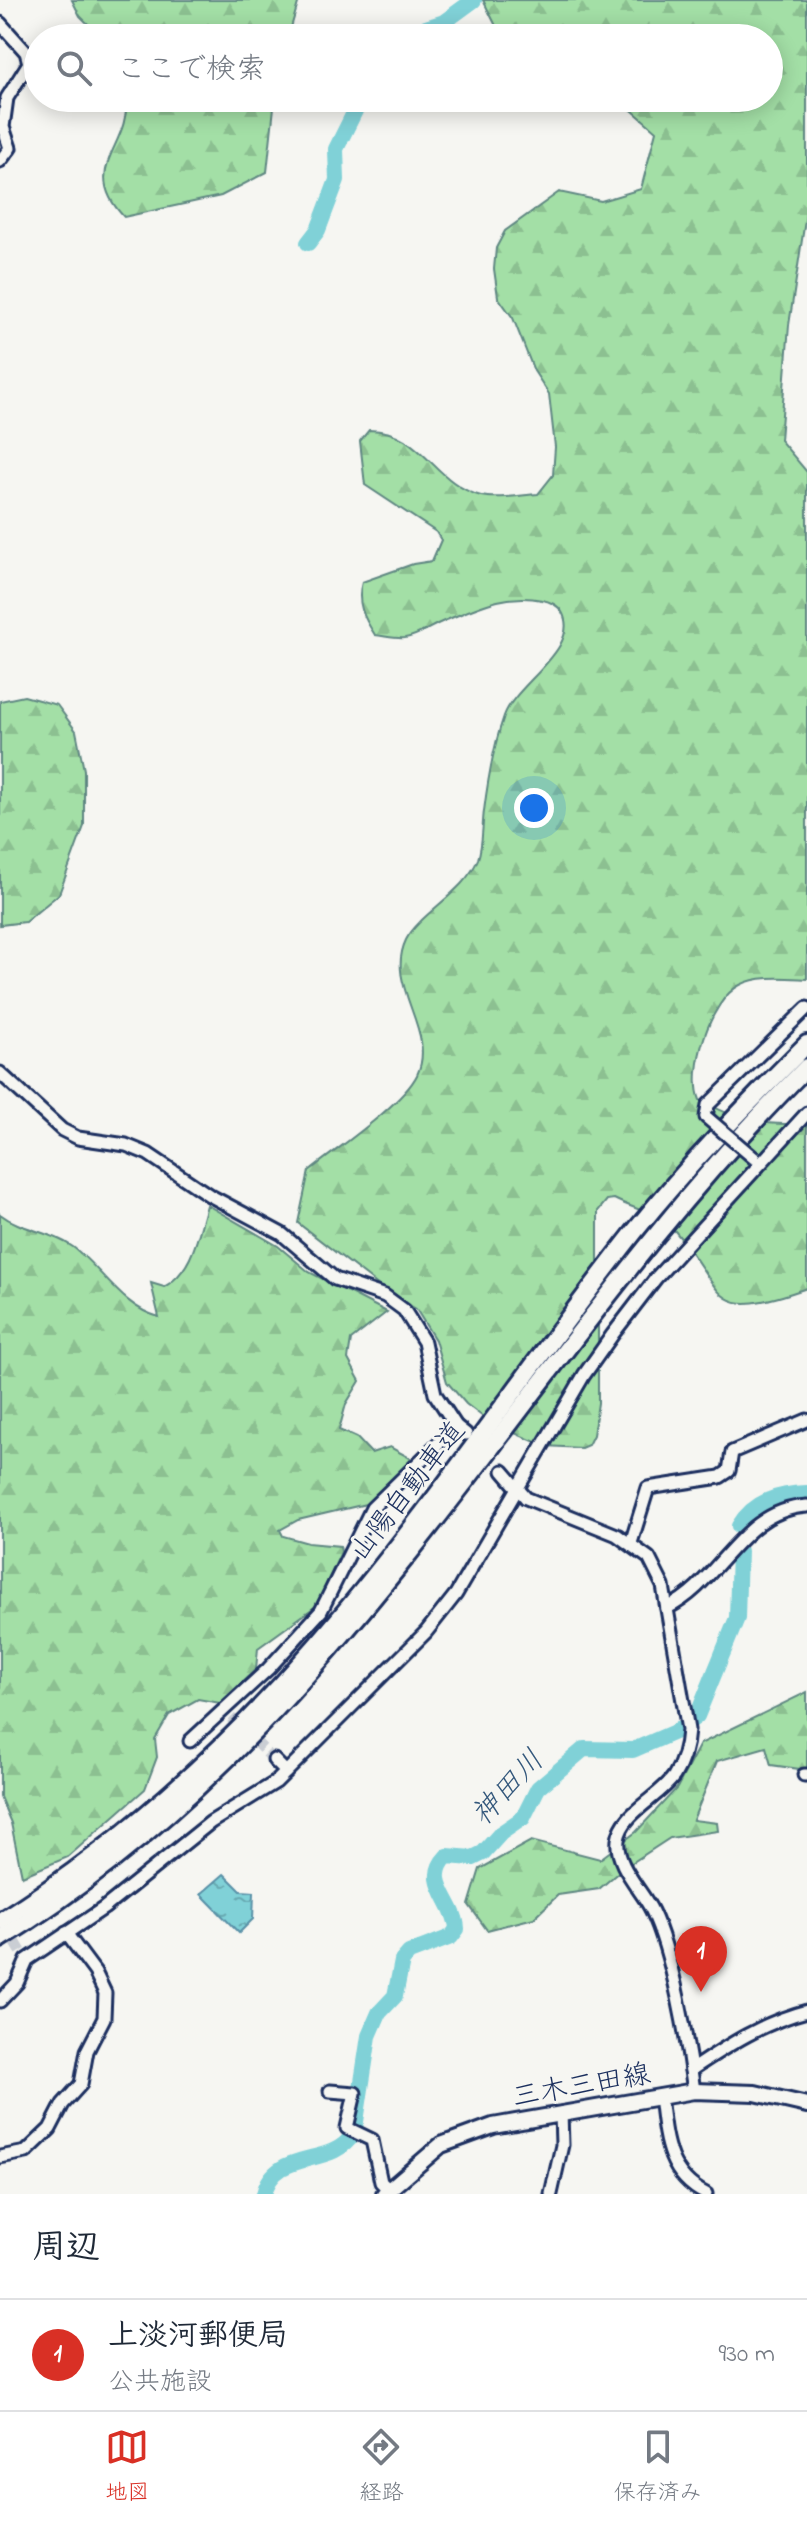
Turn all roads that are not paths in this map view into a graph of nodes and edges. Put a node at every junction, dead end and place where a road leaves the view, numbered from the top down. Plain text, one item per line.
1 (0, 23) edge
2 (24, 50) edge
3 (24, 71) edge
4 (0, 161) edge
5 (807, 1008) edge
6 (807, 1044) edge
7 (807, 1067) edge
8 (0, 1073) edge
9 (807, 1113) edge
10 (757, 1161) junction
11 (807, 1420) edge
12 (456, 1426) junction
13 (466, 1434) dead end
14 (503, 1471) dead end
15 (517, 1490) junction
16 (807, 1506) edge
17 (631, 1543) junction
18 (667, 1608) junction
19 (190, 1741) dead end
20 (274, 1760) tunnel mouth
21 (286, 1772) junction
22 (0, 1921) edge
23 (66, 1933) junction
24 (0, 1939) edge
25 (0, 2001) edge
26 (807, 2011) edge
27 (691, 2070) junction
28 (330, 2091) dead end
29 (694, 2091) junction
30 (660, 2096) junction
31 (807, 2105) edge
32 (561, 2113) junction
33 (0, 2157) edge
34 (386, 2192) edge
35 (551, 2194) edge
36 (706, 2194) edge

1 - 2 street
3 - 4 street
5 - 10 street, bridge
6 - 22 highway, 山陽自動車道
7 - 24 highway, 山陽自動車道
8 - 12 street
9 - 10 street
10 - 15 street
11 - 17 street
12 - 13 street
12 - 19 street
14 - 15 street
15 - 17 street
15 - 21 street
16 - 18 street
17 - 18 street
18 - 27 street
20 - 21 street
21 - 23 street
23 - 25 street
23 - 33 street
26 - 27 street
27 - 29 street
28 - 34 street
29 - 30 main road, 三木三田線
29 - 31 main road, 三木三田線
30 - 32 main road, 三木三田線
30 - 36 street
32 - 34 main road, 三木三田線
32 - 35 street

